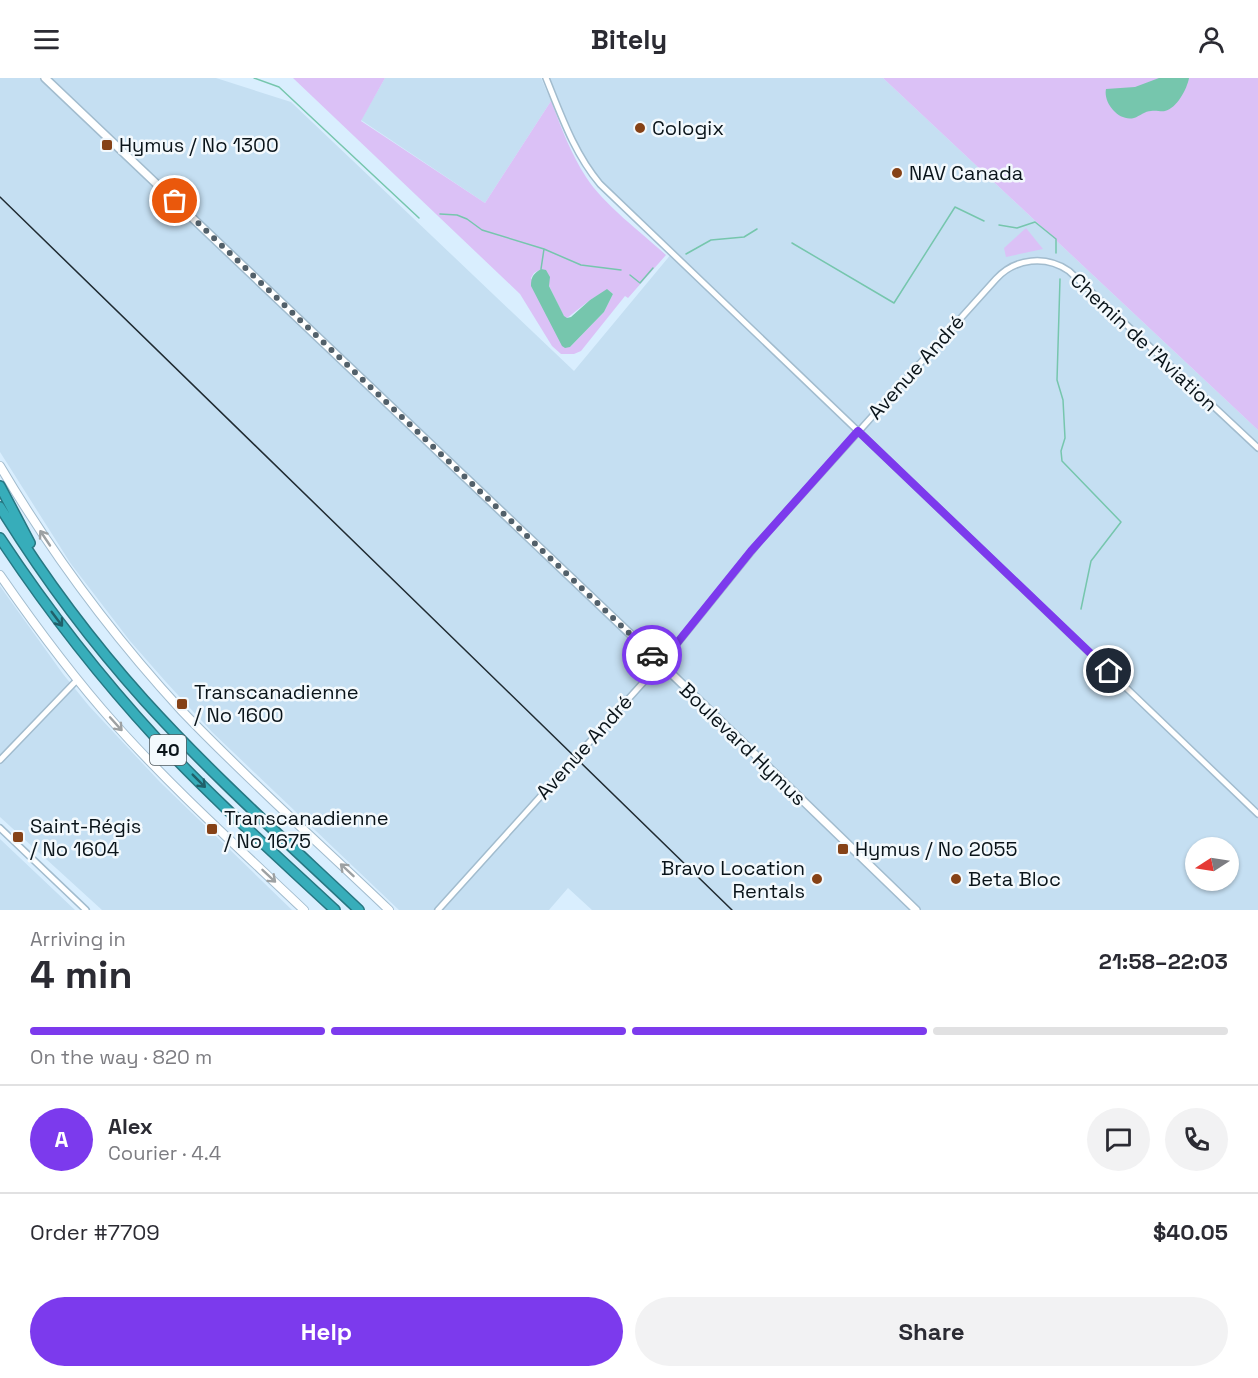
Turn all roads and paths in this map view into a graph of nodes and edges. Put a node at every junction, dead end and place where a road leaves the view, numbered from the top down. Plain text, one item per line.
1 (546, 78) edge
2 (47, 79) edge
3 (1018, 263) joint
4 (858, 431) junction
5 (1258, 448) edge
6 (0, 466) edge
7 (0, 486) edge
8 (0, 507) edge
9 (0, 538) edge
10 (0, 575) edge
11 (47, 578) junction
12 (660, 663) junction
13 (77, 680) junction
14 (0, 760) edge
15 (1258, 814) edge
16 (0, 828) edge
17 (86, 910) edge
18 (304, 910) edge
19 (334, 910) edge
20 (359, 910) edge
21 (389, 910) edge
22 (438, 910) edge
23 (916, 910) edge

1 - 4 street
2 - 12 street, Boulevard Hymus
3 - 4 street, Avenue André
3 - 5 street, Chemin de l'Aviation
4 - 12 street, Avenue André
4 - 15 street
21 -> 6 main road
7 - 11 highway
8 - 11 highway, 40
9 -> 19 highway, 40
10 - 13 main road
11 - 20 highway, 40
12 - 22 street, Avenue André
12 - 23 street, Boulevard Hymus
13 - 14 street
13 -> 18 main road
16 - 17 street

